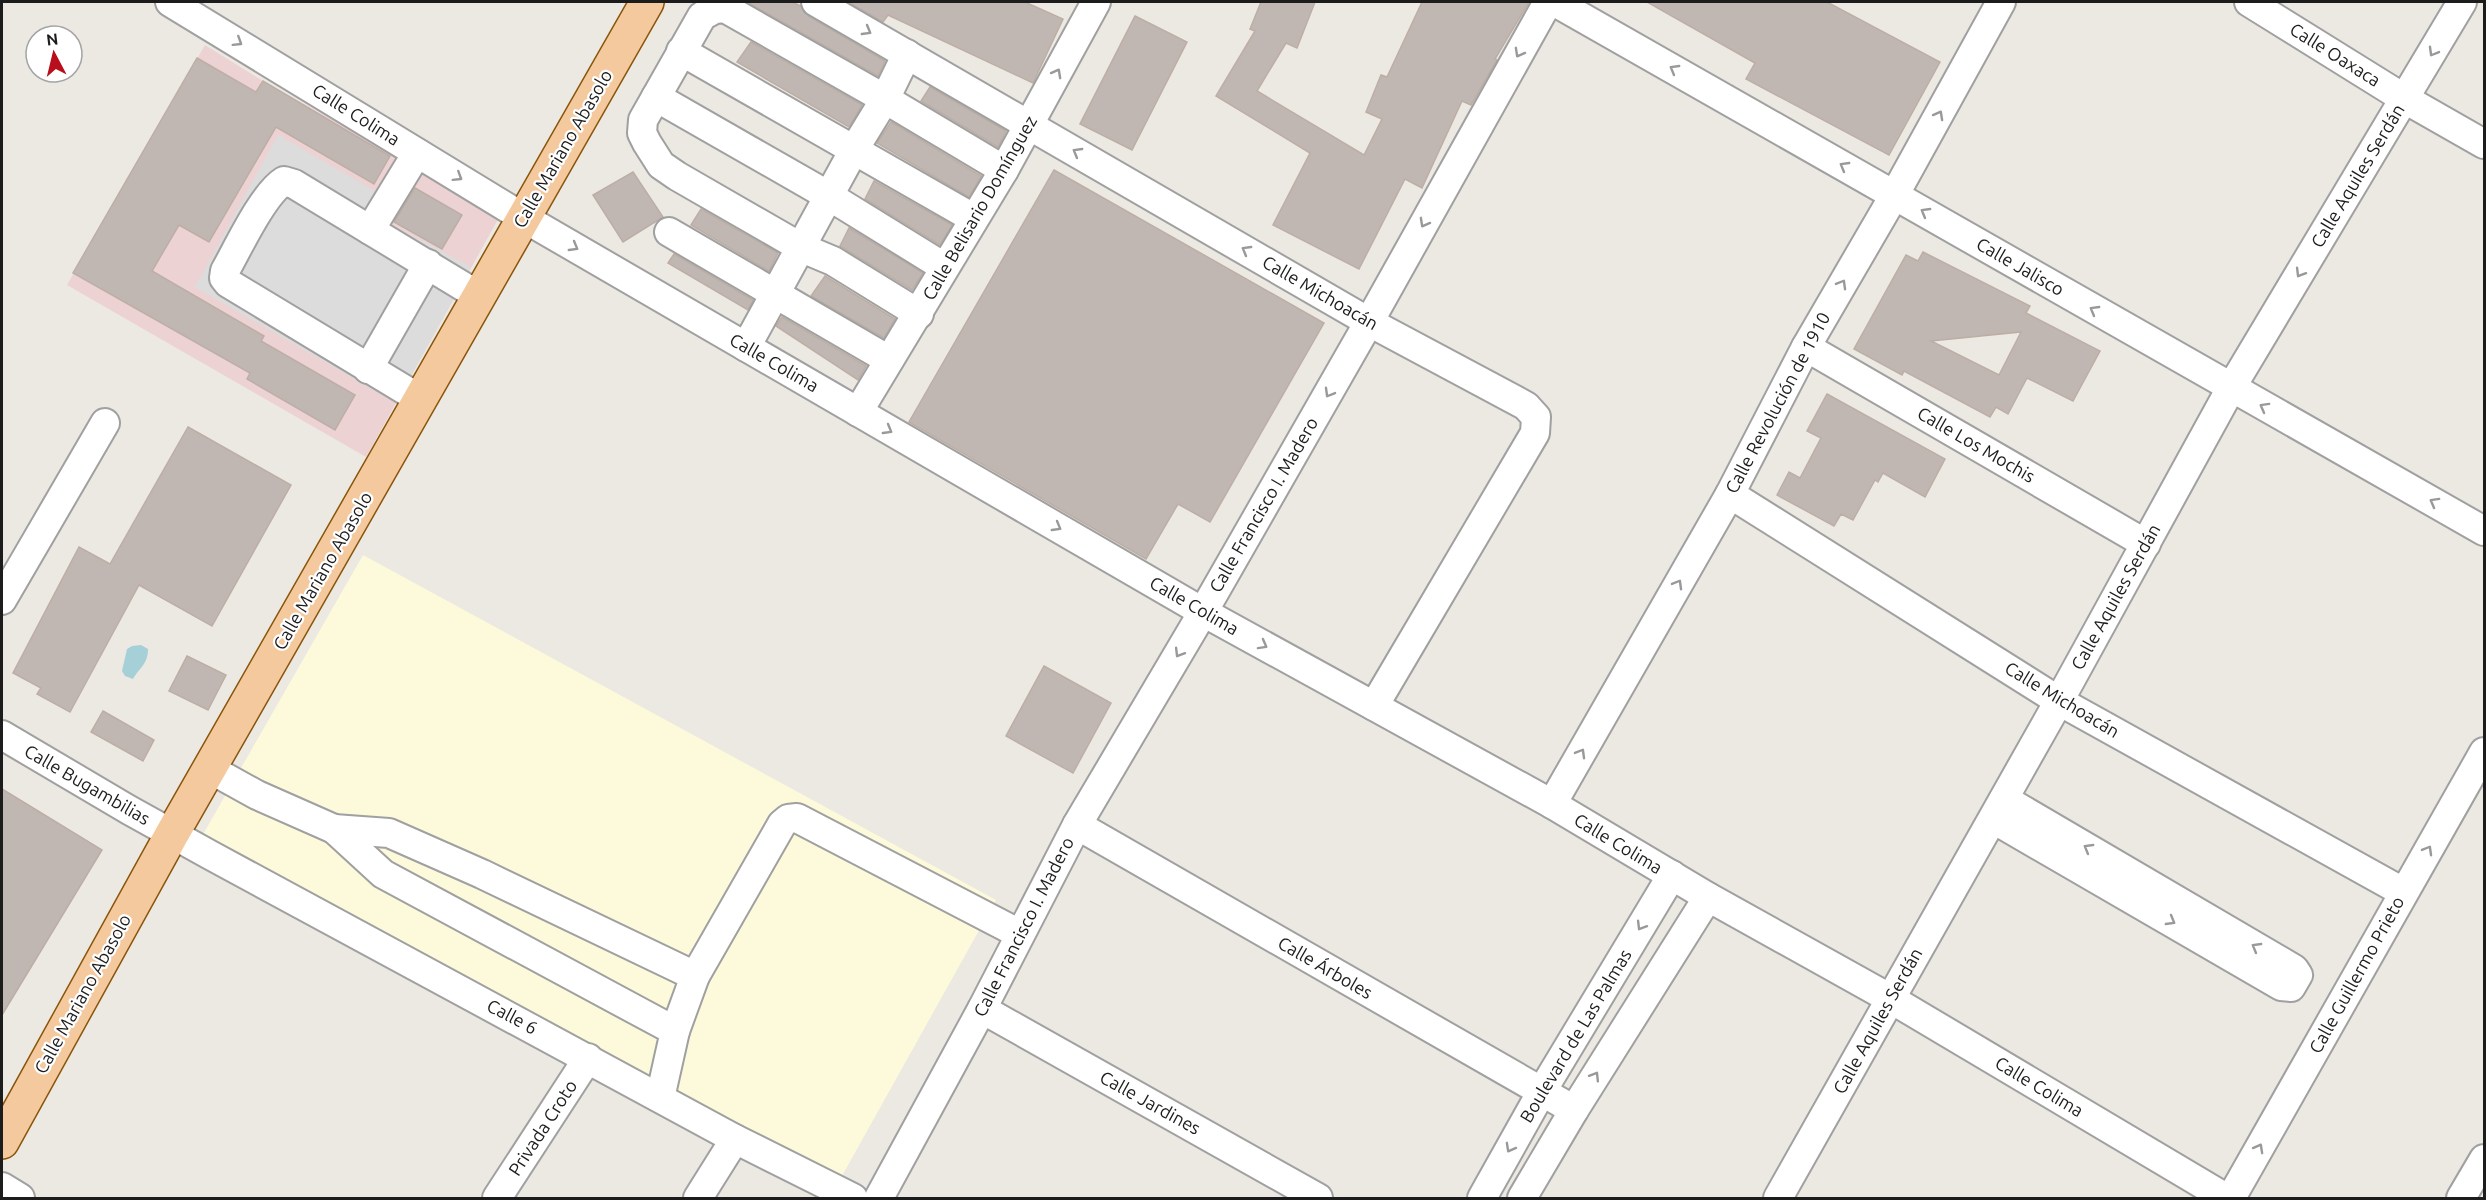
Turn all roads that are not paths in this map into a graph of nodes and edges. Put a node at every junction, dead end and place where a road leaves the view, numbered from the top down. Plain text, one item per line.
1 (170, 2) edge
2 (647, 2) edge
3 (816, 2) edge
4 (1096, 2) edge
5 (1548, 2) edge
6 (1556, 2) edge
7 (2001, 2) edge
8 (2248, 2) edge
9 (2462, 2) edge
10 (204, 10) edge
11 (681, 51) junction
12 (907, 54) junction
13 (656, 97) junction
14 (885, 99) junction
15 (2405, 99) junction
16 (1029, 124) junction
17 (2484, 144) edge
18 (855, 148) junction
19 (417, 153) junction
20 (1004, 170) junction
21 (1894, 195) junction
22 (829, 196) junction
23 (524, 218) junction
24 (973, 218) junction
25 (370, 230) junction
26 (669, 232) dead end
27 (802, 248) junction
28 (428, 264) junction
29 (944, 267) junction
30 (775, 295) junction
31 (479, 296) junction
32 (919, 314) junction
33 (1369, 322) junction
34 (746, 346) junction
35 (1806, 347) junction
36 (889, 360) junction
37 (368, 369) junction
38 (2231, 388) junction
39 (420, 399) junction
40 (858, 412) junction
41 (105, 423) dead end
42 (1730, 494) junction
43 (2484, 531) edge
44 (2146, 544) junction
45 (2, 600) edge
46 (1203, 612) junction
47 (2059, 701) junction
48 (1374, 706) junction
49 (2, 735) edge
50 (2484, 752) edge
51 (210, 769) junction
52 (1552, 804) junction
53 (1998, 809) junction
54 (1077, 825) junction
55 (334, 829) junction
56 (172, 834) junction
57 (1672, 875) junction
58 (2403, 892) junction
59 (1708, 897) junction
60 (2207, 930) dead end
61 (1020, 934) junction
62 (695, 976) junction
63 (1891, 999) junction
64 (982, 1009) junction
65 (675, 1031) junction
66 (588, 1058) junction
67 (1542, 1091) junction
68 (660, 1098) junction
69 (1574, 1110) junction
70 (735, 1139) junction
71 (2, 1142) edge
72 (2484, 1159) edge
73 (2, 1188) edge
74 (20, 1198) edge
75 (497, 1198) edge
76 (698, 1198) edge
77 (853, 1198) edge
78 (879, 1198) edge
79 (1318, 1198) edge
80 (1482, 1198) edge
81 (1522, 1198) edge
82 (1778, 1198) edge
83 (2229, 1198) edge
84 (2461, 1198) edge

1 - 10 street, Calle Colima
2 - 23 main road, Calle Mariano Abasolo
3 -> 12 street, Calle Michoacán
16 -> 4 street, Calle Belisario Domínguez
5 -> 33 street, Calle Francisco I. Madero
21 -> 6 street, Calle Jalisco
21 -> 7 street, Calle Revolución de 1910
8 - 15 street, Calle Oaxaca
9 -> 15 street, Calle Aquiles Serdán
10 -> 19 street, Calle Colima
11 - 13 street
11 - 14 street
11 - 18 street
12 - 14 street
12 - 16 street, Calle Michoacán
13 - 22 street
13 - 27 street
14 - 18 street
14 - 20 street
15 - 17 street, Calle Oaxaca
15 -> 38 street, Calle Aquiles Serdán
16 - 20 street, Calle Belisario Domínguez
33 -> 16 street, Calle Michoacán
18 - 22 street
18 - 24 street
19 -> 23 street, Calle Colima
19 - 25 street
20 - 24 street, Calle Belisario Domínguez
35 -> 21 street, Calle Revolución de 1910
38 -> 21 street, Calle Jalisco
22 - 27 street
22 - 29 street
23 - 31 main road, Calle Mariano Abasolo
23 -> 34 street, Calle Colima
24 - 29 street, Calle Belisario Domínguez
25 - 28 street
25 - 37 street
26 - 30 street
27 - 30 street
27 - 32 street
28 - 31 street
28 - 37 street
29 - 32 street, Calle Belisario Domínguez
30 - 34 street
30 - 36 street
31 - 39 main road, Calle Mariano Abasolo
32 - 36 street, Calle Belisario Domínguez
33 -> 46 street, Calle Francisco I. Madero
33 - 48 street, Calle Michoacán
34 - 40 street, Calle Colima
35 - 42 street, Calle Revolución de 1910
35 - 44 street, Calle Los Mochis
36 - 40 street, Calle Belisario Domínguez
37 - 39 street
43 -> 38 street, Calle Jalisco
38 - 44 street, Calle Aquiles Serdán
39 - 51 main road, Calle Mariano Abasolo
40 -> 46 street, Calle Colima
41 - 45 street
42 - 47 street, Calle Michoacán
52 -> 42 street, Calle Revolución de 1910
44 - 47 street, Calle Aquiles Serdán
46 -> 48 street, Calle Colima
46 -> 54 street, Calle Francisco I. Madero
47 - 53 street, Calle Aquiles Serdán
47 - 58 street, Calle Michoacán
48 - 52 street, Calle Colima
49 - 56 street, Calle Bugambilias
58 -> 50 street, Calle Guillermo Prieto
51 - 55 street
51 - 56 main road, Calle Mariano Abasolo
52 - 57 street, Calle Colima
53 - 60 street
53 - 63 street, Calle Aquiles Serdán
54 - 61 street, Calle Francisco I. Madero
54 - 67 street, Calle Árboles
55 - 62 street
55 - 65 street
56 - 66 street, Calle 6
56 - 71 main road, Calle Mariano Abasolo
57 - 59 street, Calle Colima
57 -> 67 street, Boulevard de Las Palmas
83 -> 58 street, Calle Guillermo Prieto
59 - 63 street, Calle Colima
69 -> 59 street, Boulevard de Las Palmas
61 - 62 street
61 - 64 street, Calle Francisco I. Madero
62 - 65 street
63 - 82 street, Calle Aquiles Serdán
63 - 83 street, Calle Colima
64 - 78 street, Calle Francisco I. Madero
64 - 79 street, Calle Jardines
65 - 68 street
66 - 68 street, Calle 6
66 - 75 street, Privada Croto
67 - 69 street, Calle Árboles
67 -> 80 street, Boulevard de Las Palmas
68 - 70 street, Calle 6
69 - 81 street, Boulevard de Las Palmas
70 - 76 street
70 - 77 street, Calle 6
72 - 84 street
73 - 74 street

